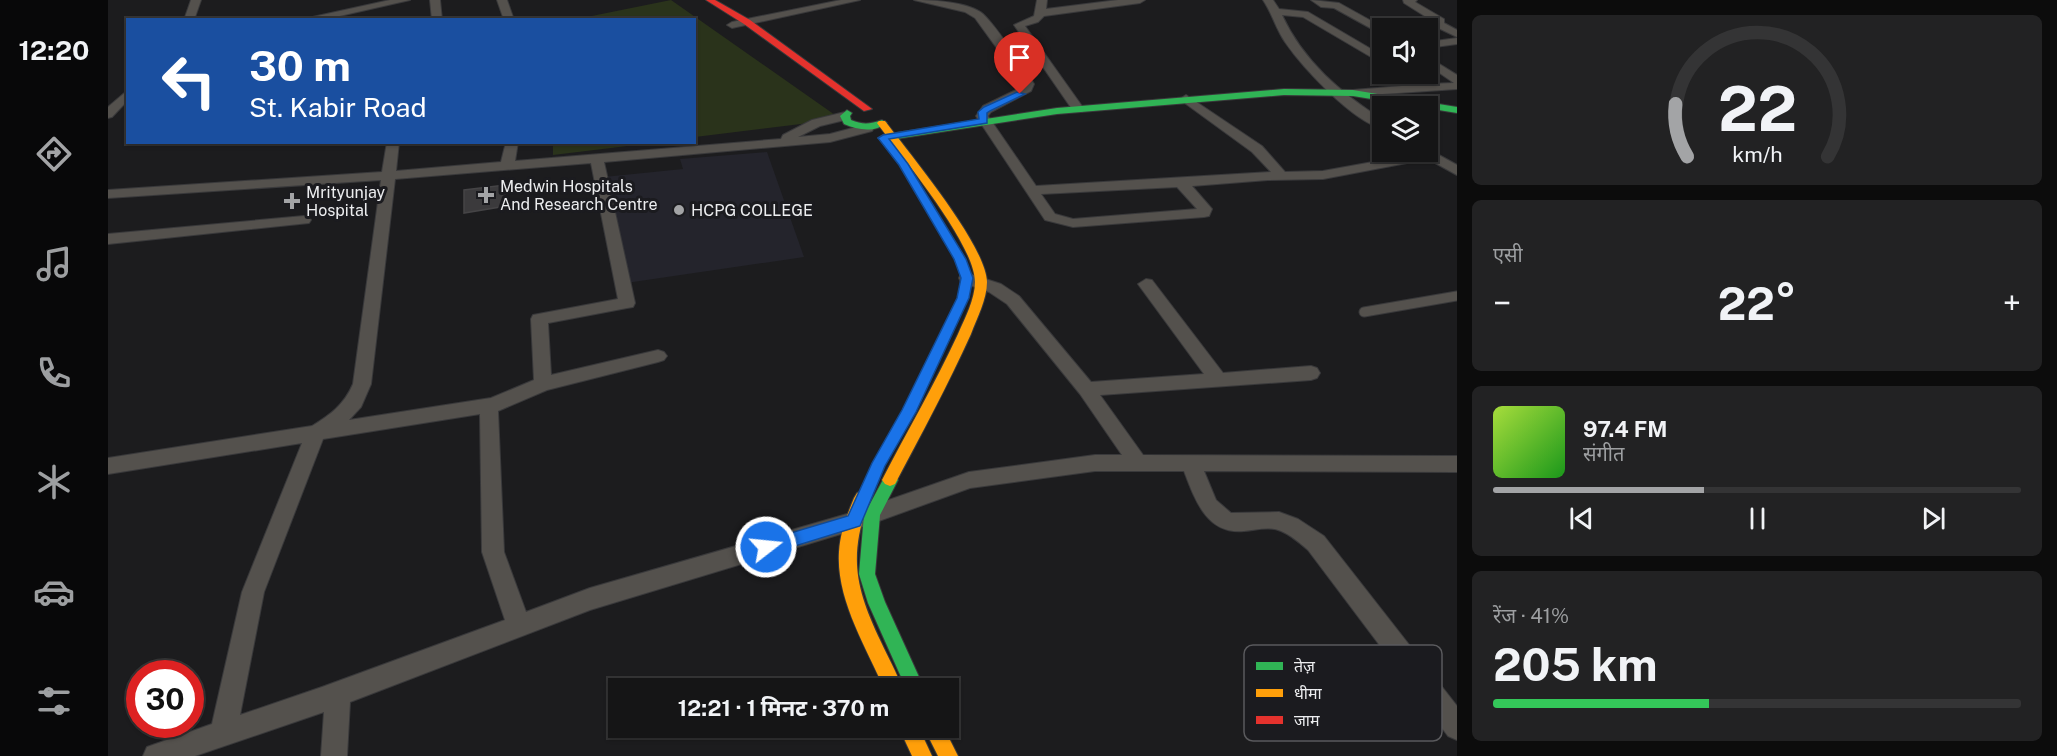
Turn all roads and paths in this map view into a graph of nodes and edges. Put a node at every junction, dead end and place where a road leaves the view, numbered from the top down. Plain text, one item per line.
1 (196, 0) edge
2 (405, 0) edge
3 (435, 0) edge
4 (502, 0) edge
5 (694, 0) edge
6 (710, 0) edge
7 (855, 0) edge
8 (919, 0) edge
9 (1042, 0) edge
10 (1140, 0) edge
11 (1268, 0) edge
12 (1316, 0) edge
13 (1412, 0) edge
14 (1276, 12) junction
15 (1042, 13) junction
16 (190, 18) edge
17 (313, 18) edge
18 (437, 18) edge
19 (508, 18) edge
20 (747, 22) junction
21 (732, 25) junction
22 (1004, 27) junction
23 (1372, 33) edge
24 (1372, 36) edge
25 (1347, 39) junction
26 (1457, 40) edge
27 (1438, 43) edge
28 (1372, 54) edge
29 (1438, 67) edge
30 (1457, 80) edge
31 (1419, 84) edge
32 (1457, 86) edge
33 (1426, 88) junction
34 (1336, 91) junction
35 (1353, 93) junction
36 (126, 95) edge
37 (1186, 99) junction
38 (839, 108) junction
39 (867, 109) junction
40 (1078, 109) junction
41 (1457, 110) edge
42 (108, 114) edge
43 (1372, 117) edge
44 (984, 121) junction
45 (880, 130) junction
46 (777, 142) junction
47 (393, 144) edge
48 (512, 144) edge
49 (597, 158) junction
50 (1438, 160) edge
51 (1386, 162) edge
52 (507, 166) junction
53 (1457, 171) edge
54 (387, 176) junction
55 (1282, 176) junction
56 (1181, 183) junction
57 (1032, 190) junction
58 (108, 194) edge
59 (304, 220) dead end
60 (108, 239) edge
61 (1146, 284) dead end
62 (967, 291) junction
63 (1457, 296) edge
64 (1364, 312) dead end
65 (658, 356) dead end
66 (1311, 373) dead end
67 (1218, 379) junction
68 (543, 384) junction
69 (1086, 389) junction
70 (489, 406) junction
71 (316, 433) junction
72 (1138, 463) junction
73 (1191, 463) junction
74 (1457, 464) edge
75 (108, 466) edge
76 (870, 483) dead end
77 (863, 518) junction
78 (519, 626) junction
79 (1394, 645) edge
80 (889, 678) edge
81 (911, 678) edge
82 (338, 693) junction
83 (1442, 707) edge
84 (1457, 727) edge
85 (223, 733) junction
86 (914, 738) edge
87 (939, 738) edge
88 (156, 756) edge
89 (334, 756) edge
90 (922, 756) edge
91 (948, 756) edge

1 - 16 street
2 - 17 street
3 - 18 street
4 - 19 street
5 - 21 main road
6 - 20 main road
7 - 20 street
8 - 22 street
9 - 15 street
10 - 15 street
11 - 14 street
12 - 23 street
13 - 26 street
14 - 25 street
14 - 34 street
15 - 22 street
20 - 21 street
20 - 39 main road
21 - 38 main road
22 - 40 street
22 - 44 street
24 - 25 street
25 - 28 street
26 - 27 street
29 - 30 street
31 - 33 street
32 - 33 street
33 - 35 street
34 - 35 main road
34 - 37 main road
34 - 43 street
35 - 41 main road
36 - 42 street
37 - 40 main road
37 - 55 street
38 - 39 main road
38 - 45 main road
38 - 46 street
39 - 45 main road
40 - 44 main road
44 - 45 main road
44 - 57 street
45 - 46 street
45 - 62 main road
46 - 49 street
47 - 54 street
48 - 52 street
49 - 52 street
49 - 68 street
50 - 53 street
51 - 55 street
52 - 54 street
54 - 58 street
54 - 71 street
55 - 56 street
56 - 57 street
56 - 57 street
59 - 60 street
61 - 67 street
62 - 69 street
62 - 77 main road
63 - 64 lane
65 - 68 street
66 - 67 street
67 - 69 street
68 - 70 street
69 - 72 street
70 - 71 street
70 - 78 street
71 - 75 street
71 - 85 street
72 - 73 street
72 - 77 street
73 - 74 street
73 - 79 street
76 - 77 main road
77 - 78 street
77 - 80 main road
77 - 81 main road
78 - 82 street
82 - 85 street
82 - 89 street
83 - 84 street
85 - 88 street
86 - 90 main road
87 - 91 main road

